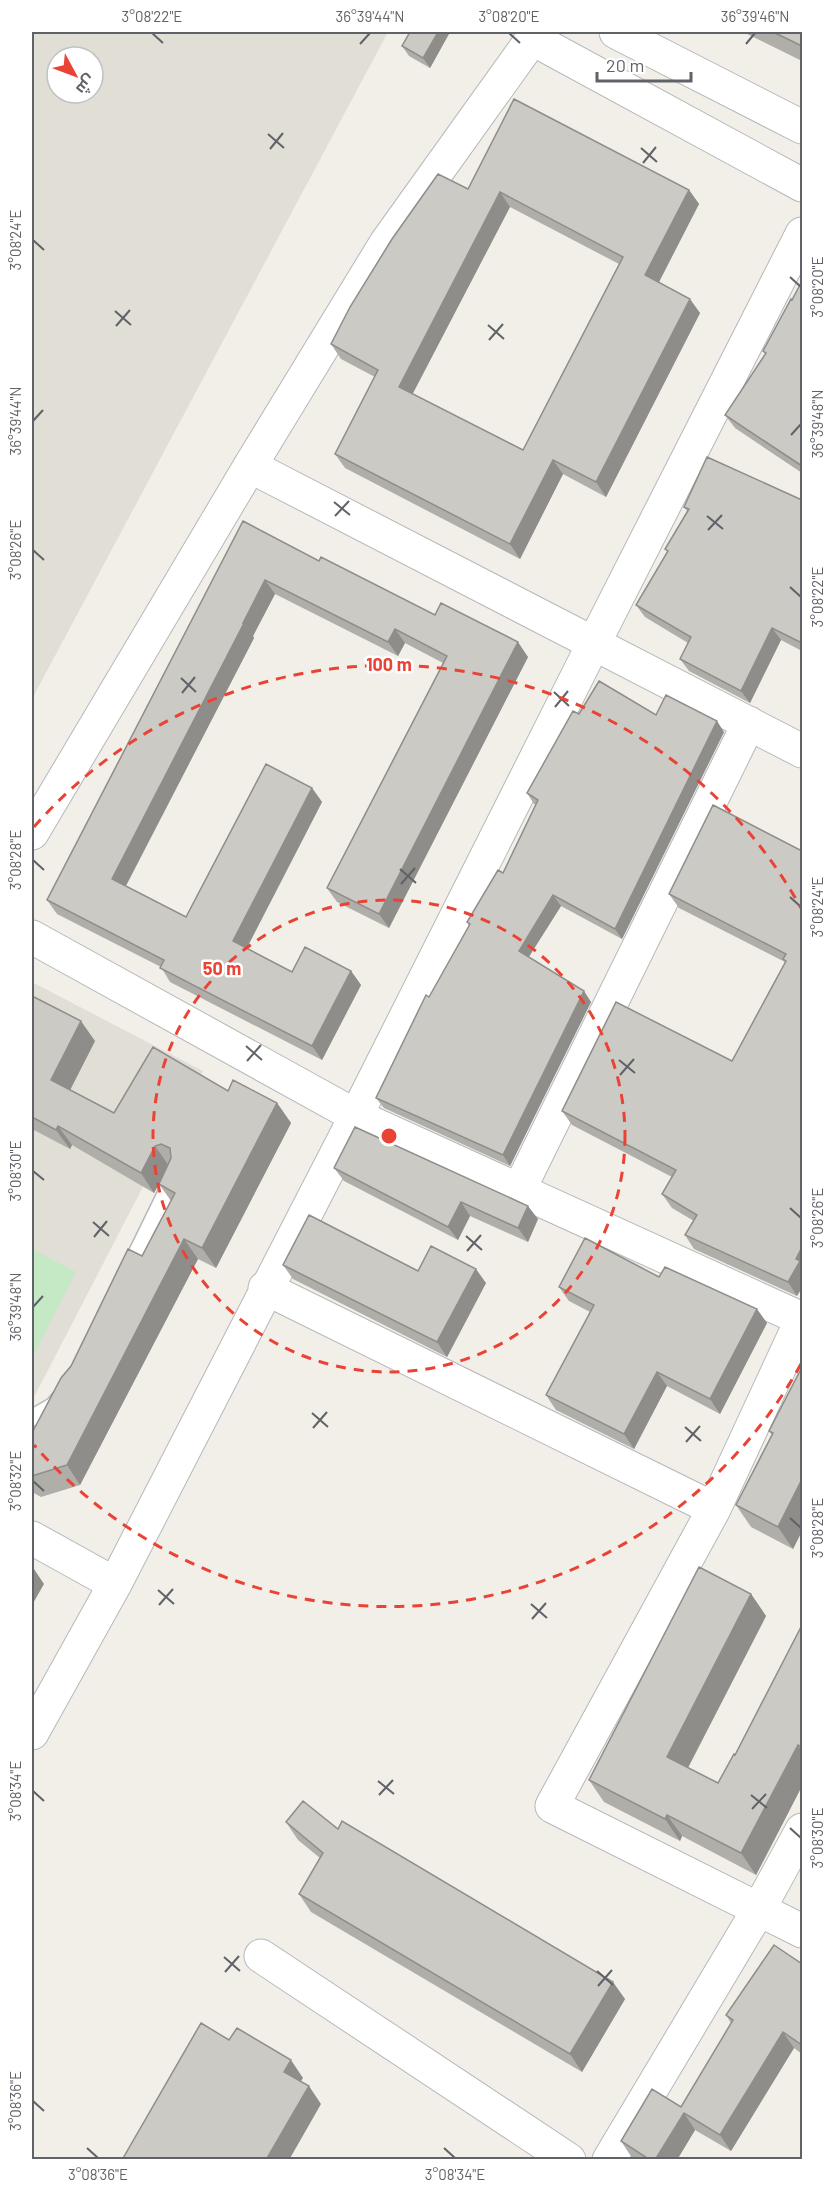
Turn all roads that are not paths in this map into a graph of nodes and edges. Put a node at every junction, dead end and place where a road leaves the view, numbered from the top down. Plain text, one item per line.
1 (616, 32) edge
2 (535, 35) edge
3 (802, 127) edge
4 (802, 186) edge
5 (802, 234) edge
6 (250, 466) junction
7 (594, 643) junction
8 (749, 723) junction
9 (802, 751) edge
10 (32, 833) edge
11 (32, 937) edge
12 (356, 1116) junction
13 (175, 1174) edge
14 (519, 1190) junction
15 (120, 1288) edge
16 (265, 1288) junction
17 (802, 1319) edge
18 (68, 1389) edge
19 (32, 1416) edge
20 (714, 1509) junction
21 (32, 1538) edge
22 (115, 1584) junction
23 (32, 1733) edge
24 (802, 1830) edge
25 (759, 1909) junction
26 (802, 1931) edge
27 (261, 1956) dead end
28 (569, 2160) edge
29 (609, 2160) edge

1 - 3 street
2 - 4 street
2 - 6 street
5 - 7 street
6 - 7 street
6 - 10 street
7 - 8 street
7 - 12 street
8 - 9 street
8 - 14 street
11 - 12 street
12 - 14 street
12 - 16 street
13 - 15 lane
14 - 17 street
16 - 20 street
16 - 22 street
17 - 20 street
18 - 19 lane
20 - 25 street
21 - 22 street
22 - 23 street
24 - 25 street
25 - 26 street
25 - 29 street
27 - 28 street

